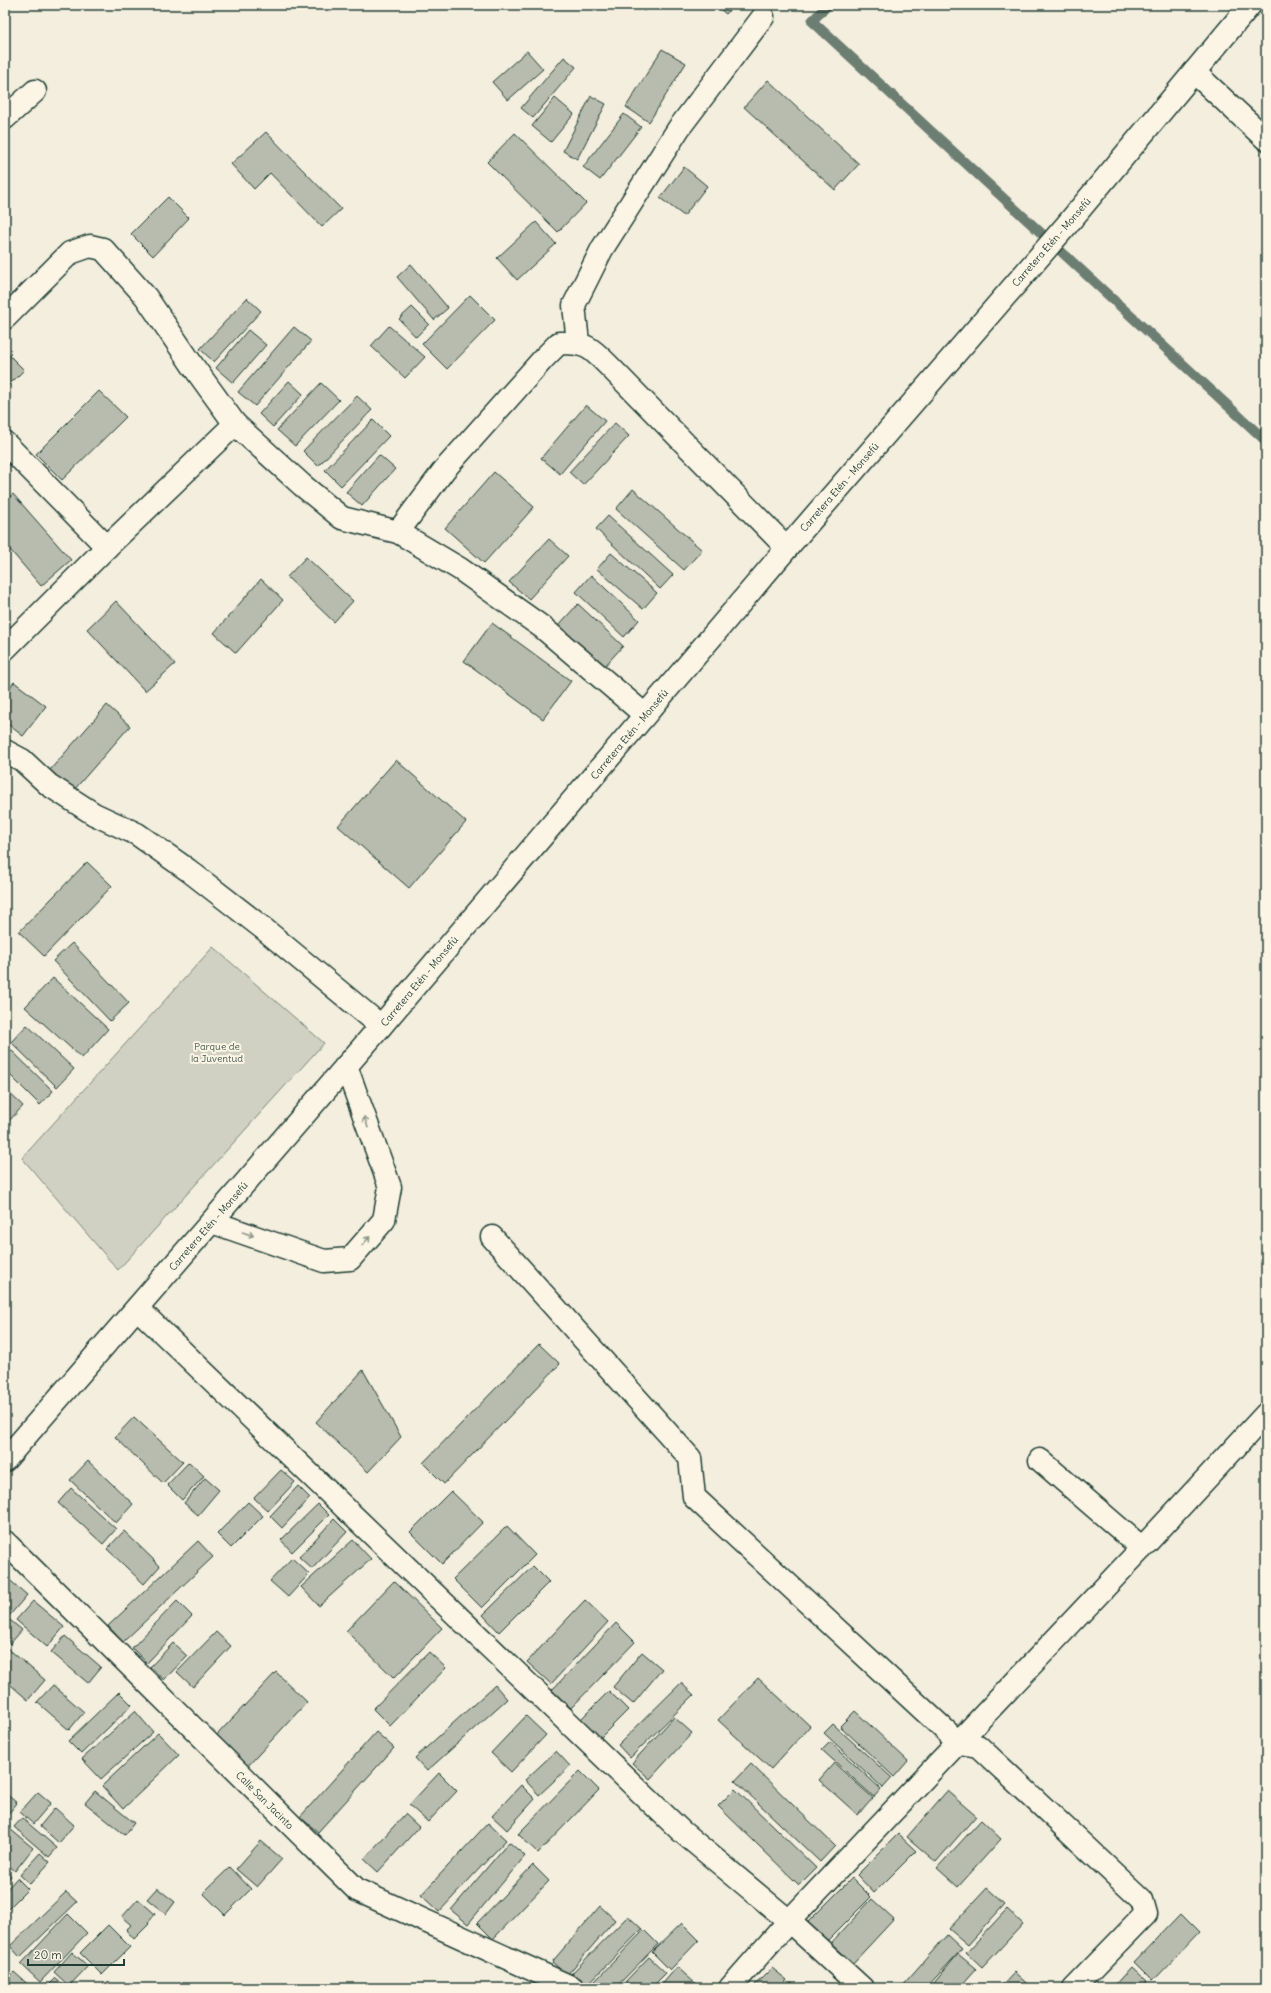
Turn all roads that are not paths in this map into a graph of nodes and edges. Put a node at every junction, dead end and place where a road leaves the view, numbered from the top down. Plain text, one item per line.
1 (1250, 5) edge
2 (763, 17) dead end
3 (1194, 72) junction
4 (35, 91) dead end
5 (5, 118) edge
6 (1266, 139) edge
7 (5, 318) edge
8 (578, 343) junction
9 (235, 424) junction
10 (5, 443) edge
11 (398, 532) junction
12 (107, 547) junction
13 (788, 548) junction
14 (5, 649) edge
15 (645, 715) junction
16 (5, 751) edge
17 (381, 1026) junction
18 (346, 1066) junction
19 (212, 1222) junction
20 (492, 1237) dead end
21 (137, 1308) junction
22 (1266, 1414) edge
23 (5, 1460) edge
24 (1040, 1460) dead end
25 (5, 1542) edge
26 (1142, 1548) junction
27 (959, 1743) junction
28 (789, 1921) junction
29 (561, 1985) edge
30 (730, 1988) edge
31 (862, 1988) edge
32 (1074, 1988) edge

1 - 3 street, Carretera Etén - Monsefú
2 - 8 street
3 - 6 street
3 - 13 street, Carretera Etén - Monsefú
4 - 5 street
7 - 9 street
8 - 11 street
8 - 13 street
9 - 11 street
9 - 12 street
10 - 12 street
11 - 15 street
12 - 14 street
13 - 15 street, Carretera Etén - Monsefú
15 - 17 street, Carretera Etén - Monsefú
16 - 17 street
17 - 18 street, Carretera Etén - Monsefú
18 - 19 street, Carretera Etén - Monsefú
19 -> 18 street
19 - 21 street, Carretera Etén - Monsefú
20 - 27 street
21 - 23 street, Carretera Etén - Monsefú
21 - 28 street
22 - 26 street
24 - 26 street
25 - 29 street, Calle San Jacinto
26 - 27 street
27 - 28 street
27 - 32 street
28 - 30 street
28 - 31 street

